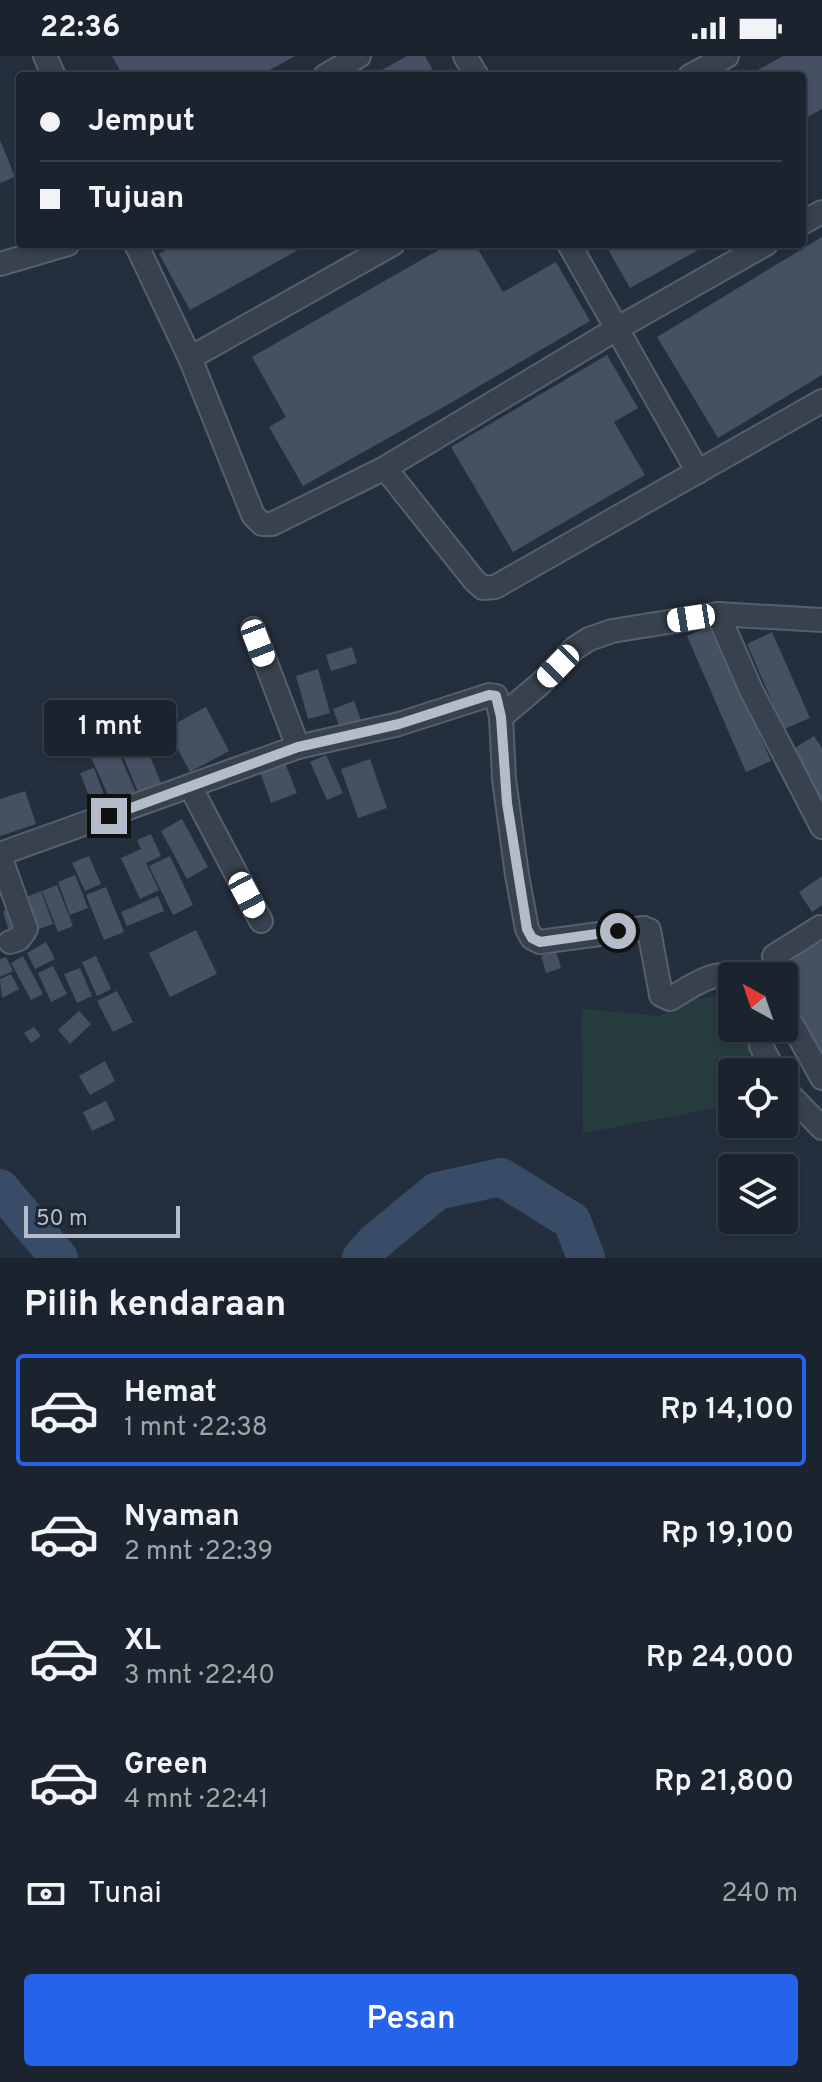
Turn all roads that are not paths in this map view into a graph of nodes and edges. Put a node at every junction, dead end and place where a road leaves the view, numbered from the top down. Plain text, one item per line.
1 (359, 56) edge
2 (727, 56) edge
3 (332, 72) edge
4 (697, 72) edge
5 (54, 248) edge
6 (138, 248) edge
7 (386, 248) edge
8 (571, 248) edge
9 (759, 248) edge
10 (0, 264) edge
11 (618, 328) junction
12 (190, 358) junction
13 (822, 401) edge
14 (385, 468) junction
15 (698, 472) junction
16 (718, 614) junction
17 (822, 620) edge
18 (253, 629) dead end
19 (501, 717) junction
20 (298, 747) junction
21 (191, 788) junction
22 (822, 827) edge
23 (0, 855) edge
24 (261, 921) dead end
25 (821, 929) edge
26 (10, 942) dead end
27 (774, 956) dead end
28 (718, 975) edge
29 (798, 1035) edge
30 (822, 1078) edge
31 (798, 1103) edge
32 (822, 1128) edge

1 - 3 street
2 - 4 street
5 - 10 street
6 - 12 street
7 - 12 street
8 - 11 street
9 - 11 street
11 - 14 street
11 - 15 street
12 - 14 street
13 - 15 street
14 - 15 street
16 - 17 street
16 - 19 street
16 - 22 street
18 - 20 street
19 - 20 street
19 - 28 street
20 - 21 street
21 - 23 street
21 - 24 street
23 - 26 street
25 - 27 street
29 - 30 street
31 - 32 street

